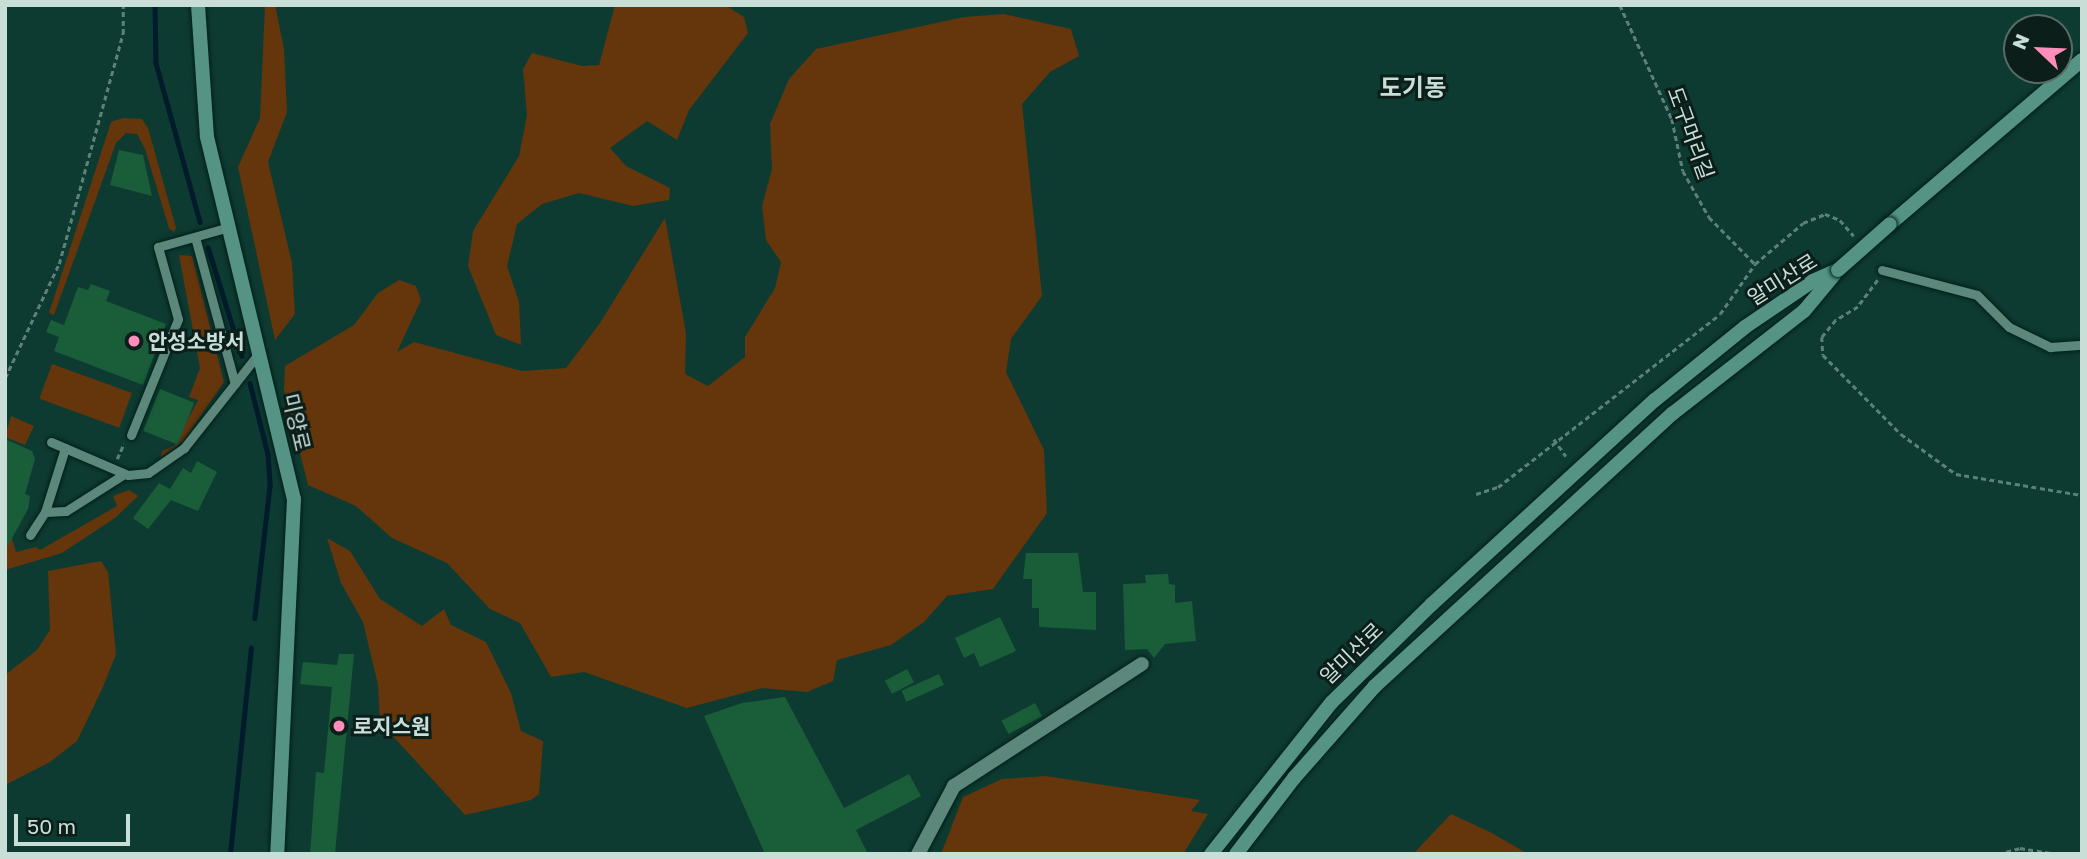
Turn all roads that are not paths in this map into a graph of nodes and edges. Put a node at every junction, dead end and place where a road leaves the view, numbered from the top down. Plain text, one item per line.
1 (198, 5) edge
2 (2082, 60) edge
3 (229, 227) junction
4 (195, 237) junction
5 (1882, 270) road end
6 (1838, 271) junction
7 (2082, 345) edge
8 (259, 353) junction
9 (235, 384) junction
10 (131, 435) road end
11 (51, 442) dead end
12 (65, 448) junction
13 (124, 474) junction
14 (46, 512) junction
15 (30, 535) dead end
16 (1142, 664) dead end
17 (277, 854) edge
18 (918, 854) edge
19 (1211, 854) edge
20 (1236, 854) edge

1 - 3 main road, 미양로
2 - 6 main road, bridge
3 - 4 lane
3 - 8 main road, 미양로
4 - 9 lane
4 - 10 lane
5 - 7 lane
6 - 19 main road, 알미산로
6 - 20 main road, 알미산로
8 - 9 lane
8 - 17 main road, 미양로
9 - 13 lane
11 - 12 lane
12 - 13 lane
12 - 14 lane
13 - 14 lane
14 - 15 lane
16 - 18 street

